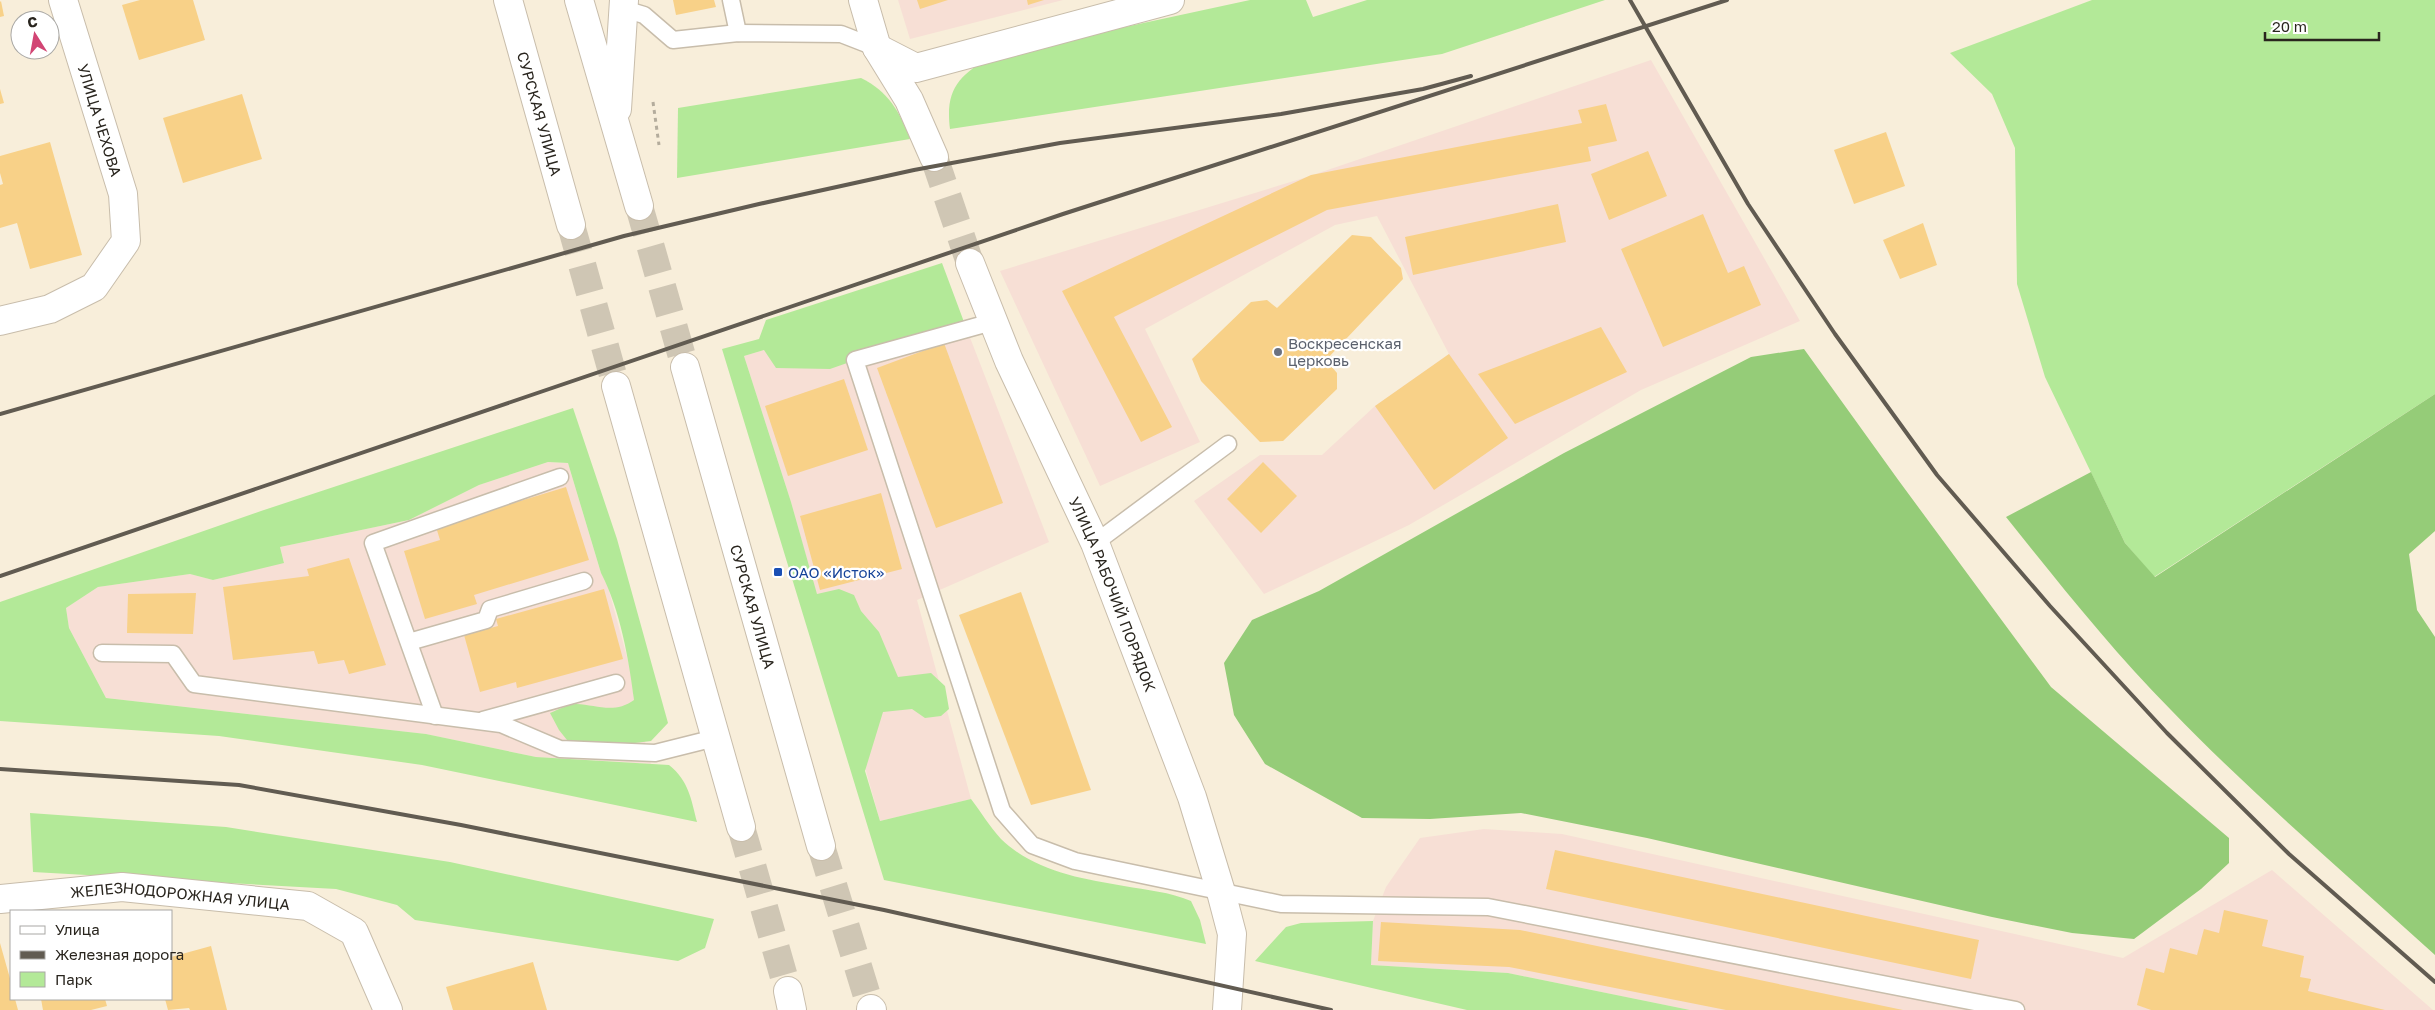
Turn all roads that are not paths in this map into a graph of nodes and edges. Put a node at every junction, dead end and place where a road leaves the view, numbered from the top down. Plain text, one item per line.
1 (63, 0) edge
2 (508, 0) edge
3 (579, 0) edge
4 (732, 0) edge
5 (863, 0) edge
6 (1170, 0) edge
7 (624, 4) edge
8 (738, 33) junction
9 (877, 48) junction
10 (616, 128) junction
11 (934, 157) tunnel mouth
12 (639, 206) tunnel mouth
13 (571, 225) tunnel mouth
14 (970, 263) tunnel mouth
15 (0, 321) edge
16 (992, 322) junction
17 (685, 366) tunnel mouth
18 (616, 386) tunnel mouth
19 (1228, 444) dead end
20 (560, 478) dead end
21 (1095, 543) junction
22 (584, 581) dead end
23 (409, 642) junction
24 (102, 653) dead end
25 (616, 683) dead end
26 (435, 716) junction
27 (476, 721) junction
28 (715, 738) junction
29 (741, 828) tunnel mouth
30 (821, 846) tunnel mouth
31 (1221, 892) junction
32 (0, 899) edge
33 (388, 1010) edge
34 (1226, 1010) edge
35 (2016, 1010) edge

1 - 15 street, УЛИЦА ЧЕХОВА
2 - 13 street, СУРСКАЯ УЛИЦА
3 - 10 street
4 - 8 lane
5 - 9 street
6 - 9 street
7 - 8 lane
7 - 10 street
8 - 9 lane
9 - 11 street
10 - 12 street
14 - 16 street, УЛИЦА РАБОЧИЙ ПОРЯДОК
16 - 21 street, УЛИЦА РАБОЧИЙ ПОРЯДОК
16 - 31 lane
17 - 30 street, СУРСКАЯ УЛИЦА
18 - 28 street
19 - 21 lane
20 - 23 lane
21 - 31 street, УЛИЦА РАБОЧИЙ ПОРЯДОК
22 - 23 lane
23 - 26 lane
24 - 26 lane
25 - 27 lane
26 - 27 lane
27 - 28 lane
28 - 29 street
31 - 34 street, УЛИЦА РАБОЧИЙ ПОРЯДОК
31 - 35 lane
32 - 33 street, ЖЕЛЕЗНОДОРОЖНАЯ УЛИЦА

